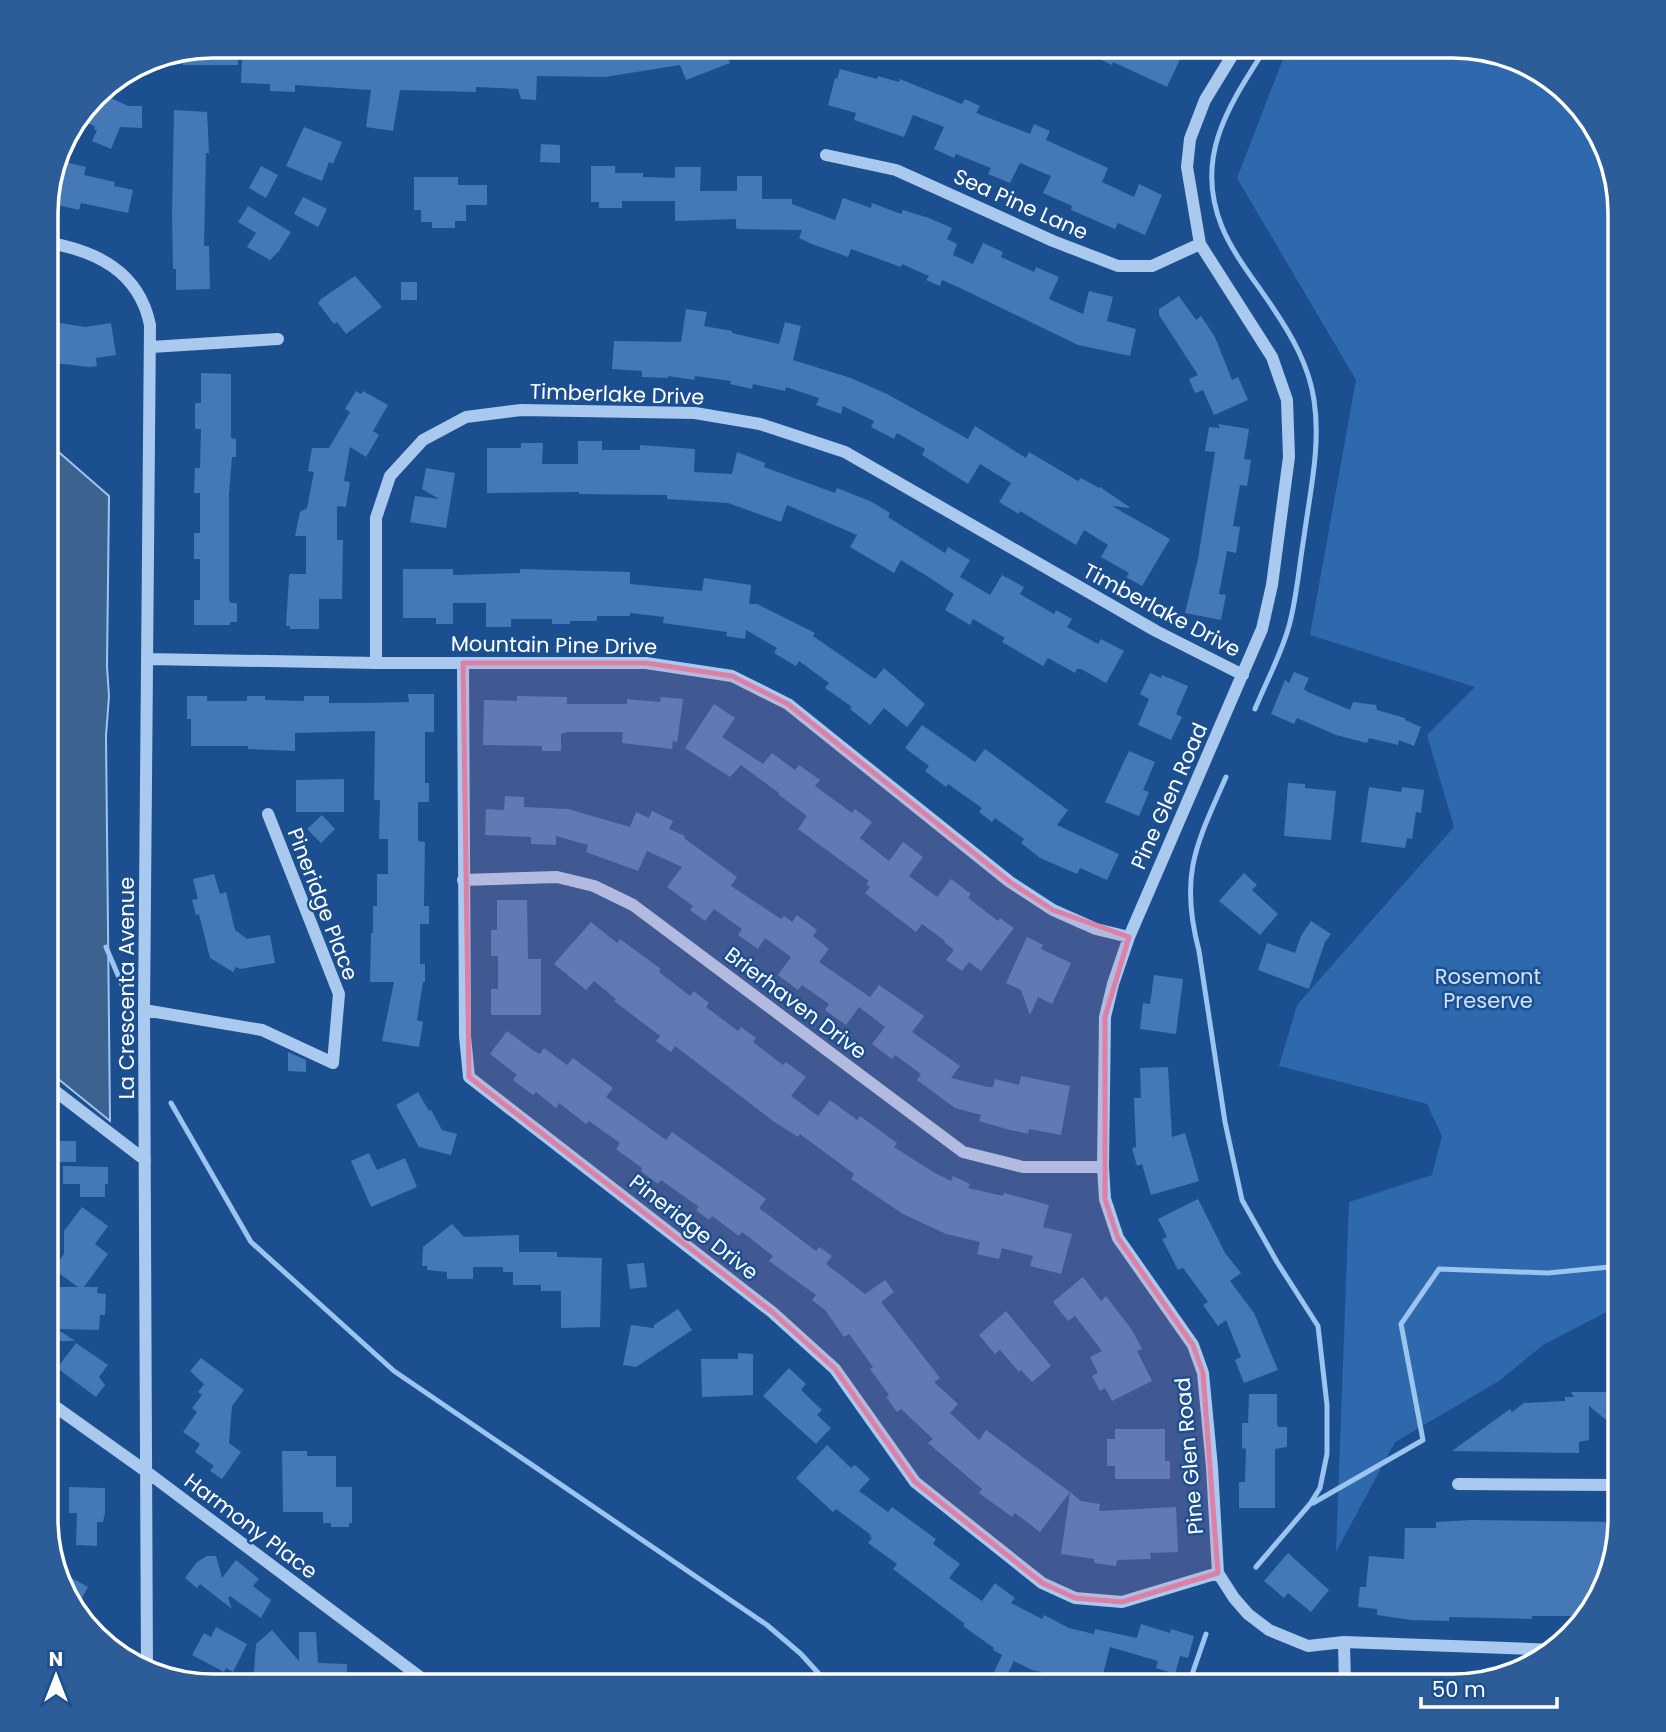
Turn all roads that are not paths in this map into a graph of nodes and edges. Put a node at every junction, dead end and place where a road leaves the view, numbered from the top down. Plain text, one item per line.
1 (1231, 58) edge
2 (826, 155) dead end
3 (1200, 244) junction
4 (58, 245) edge
5 (278, 339) dead end
6 (152, 347) junction
7 (147, 659) junction
8 (376, 663) junction
9 (463, 663) junction
10 (1243, 675) junction
11 (268, 814) dead end
12 (463, 880) junction
13 (1129, 937) junction
14 (144, 1010) junction
15 (58, 1093) edge
16 (145, 1160) junction
17 (1103, 1167) junction
18 (58, 1409) edge
19 (147, 1472) junction
20 (1458, 1484) dead end
21 (1608, 1485) edge
22 (1218, 1573) junction
23 (1345, 1642) junction
24 (1537, 1649) edge
25 (147, 1659) edge
26 (416, 1674) edge
27 (1345, 1674) edge

1 - 3 street, Pine Glen Road
2 - 3 street, Sea Pine Lane
3 - 10 street, Pine Glen Road
4 - 6 street, La Crescenta Avenue
5 - 6 street
6 - 7 street, La Crescenta Avenue
7 - 8 street, Mountain Pine Drive
7 - 14 street, La Crescenta Avenue
8 - 9 street, Mountain Pine Drive
8 - 10 street, Timberlake Drive
9 - 12 street, Pineridge Drive
9 - 13 street, Mountain Pine Drive
10 - 13 street, Pine Glen Road
11 - 14 street, Pineridge Place
12 - 17 street, Brierhaven Drive
12 - 22 street, Pineridge Drive
13 - 17 street, Pine Glen Road
14 - 16 street, La Crescenta Avenue
15 - 16 street
16 - 19 street, La Crescenta Avenue
17 - 22 street, Pine Glen Road
18 - 19 street, Harmony Place
19 - 25 street, La Crescenta Avenue
19 - 26 street, Harmony Place
20 - 21 street
22 - 23 street
23 - 24 street
23 - 27 street

